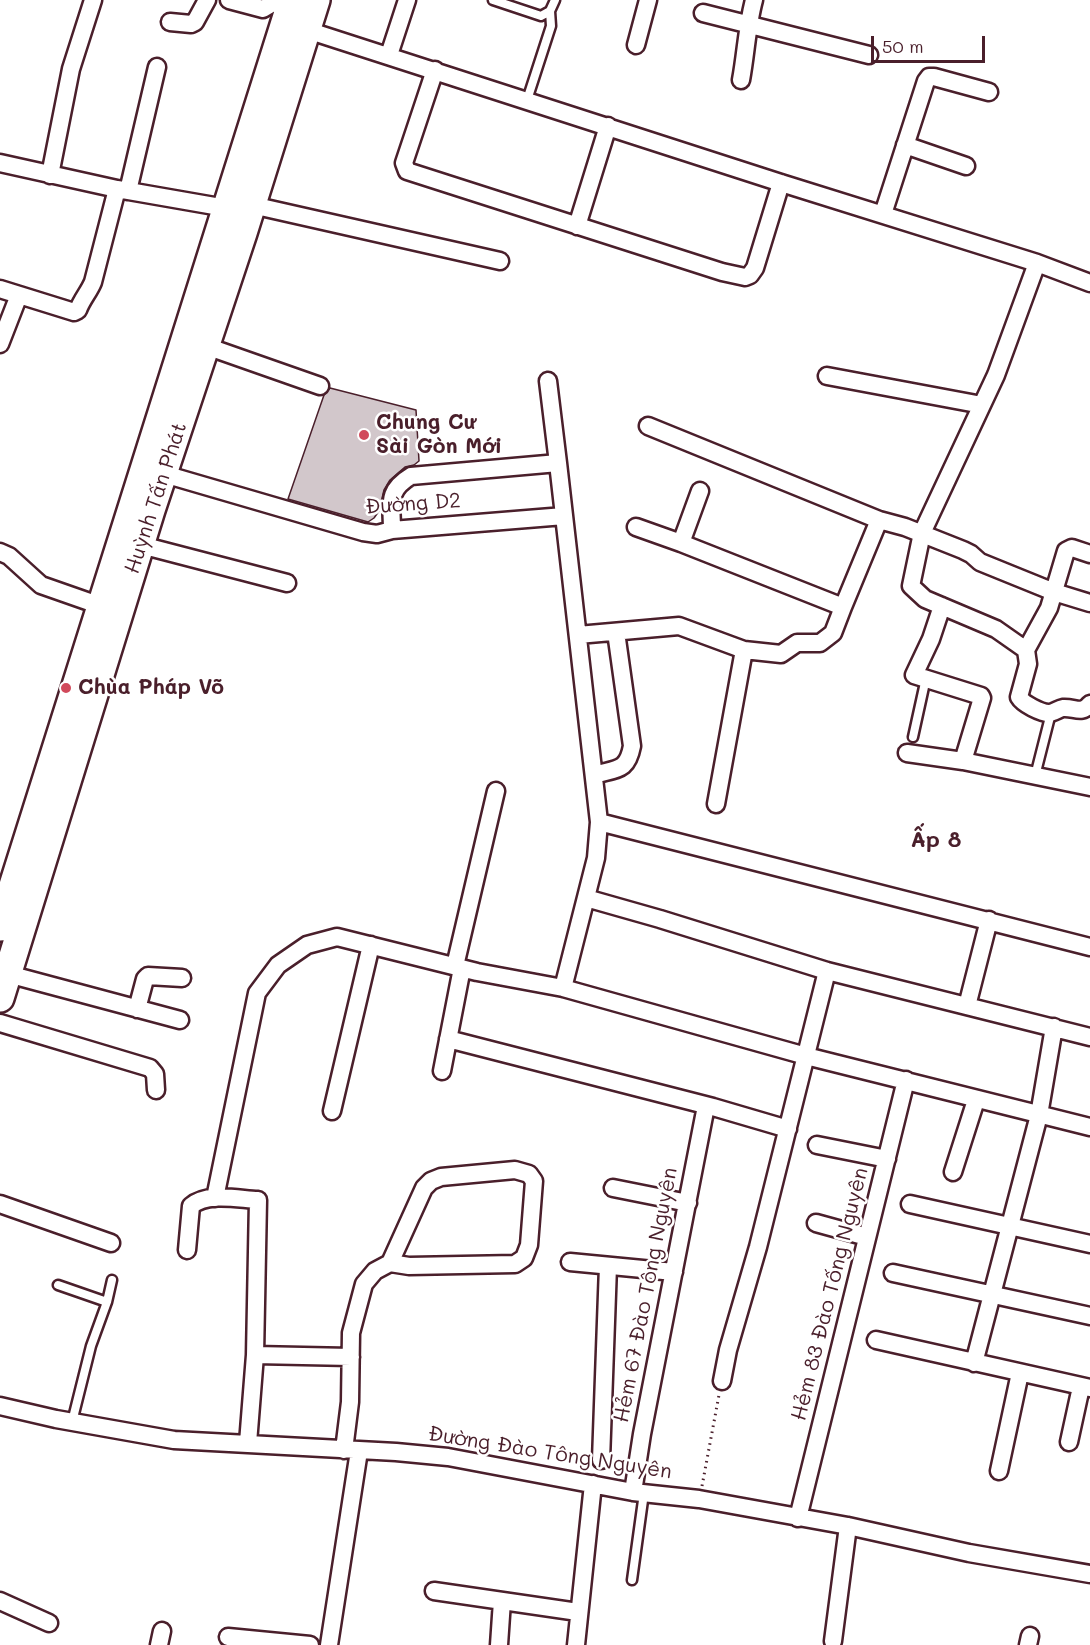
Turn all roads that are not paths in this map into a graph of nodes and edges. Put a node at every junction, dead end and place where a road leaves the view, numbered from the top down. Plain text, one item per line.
1 (93, 0) edge
2 (207, 0) edge
3 (229, 0) edge
4 (316, 0) edge
5 (407, 0) edge
6 (493, 0) edge
7 (555, 0) edge
8 (648, 0) edge
9 (754, 0) edge
10 (291, 4) edge
11 (550, 12) junction
12 (703, 13) dead end
13 (170, 22) dead end
14 (749, 24) junction
15 (307, 30) junction
16 (636, 45) dead end
17 (389, 55) junction
18 (869, 55) dead end
19 (157, 68) dead end
20 (435, 70) junction
21 (741, 80) dead end
22 (989, 92) dead end
23 (527, 100) junction
24 (608, 126) junction
25 (905, 145) junction
26 (0, 163) edge
27 (966, 166) dead end
28 (50, 175) junction
29 (781, 183) junction
30 (122, 190) junction
31 (239, 207) junction
32 (884, 214) junction
33 (577, 226) junction
34 (500, 261) dead end
35 (1037, 263) junction
36 (1089, 279) edge
37 (0, 290) edge
38 (19, 295) junction
39 (0, 344) edge
40 (206, 346) junction
41 (827, 376) dead end
42 (548, 381) dead end
43 (320, 386) dead end
44 (982, 405) junction
45 (648, 426) dead end
46 (558, 463) junction
47 (164, 474) junction
48 (700, 491) dead end
49 (564, 516) junction
50 (879, 520) junction
51 (636, 527) dead end
52 (392, 530) junction
53 (922, 533) junction
54 (681, 543) junction
55 (141, 545) junction
56 (0, 552) edge
57 (1090, 554) edge
58 (287, 583) dead end
59 (1054, 592) junction
60 (1090, 603) edge
61 (100, 606) junction
62 (942, 606) junction
63 (843, 607) junction
64 (616, 632) junction
65 (578, 635) junction
66 (744, 650) junction
67 (1026, 650) junction
68 (926, 678) junction
69 (1090, 704) edge
70 (1051, 713) junction
71 (71, 736) junction
72 (913, 737) dead end
73 (907, 753) dead end
74 (963, 761) junction
75 (594, 775) junction
76 (1035, 776) junction
77 (1090, 787) edge
78 (496, 791) dead end
79 (716, 804) dead end
80 (599, 822) junction
81 (7, 881) edge
82 (586, 898) junction
83 (989, 920) junction
84 (0, 927) edge
85 (371, 945) junction
86 (1090, 946) edge
87 (459, 967) junction
88 (827, 971) junction
89 (182, 978) dead end
90 (4, 986) edge
91 (563, 988) junction
92 (968, 1006) junction
93 (137, 1008) junction
94 (180, 1020) dead end
95 (0, 1023) edge
96 (1054, 1027) junction
97 (1090, 1037) edge
98 (448, 1039) junction
99 (806, 1056) junction
100 (442, 1071) dead end
101 (906, 1080) junction
102 (156, 1090) dead end
103 (976, 1100) junction
104 (706, 1106) junction
105 (332, 1111) dead end
106 (1038, 1115) junction
107 (1090, 1127) edge
108 (788, 1129) junction
109 (817, 1145) dead end
110 (886, 1159) junction
111 (953, 1172) dead end
112 (613, 1188) dead end
113 (215, 1198) junction
114 (687, 1203) junction
115 (910, 1203) dead end
116 (0, 1204) edge
117 (816, 1223) dead end
118 (1009, 1227) junction
119 (867, 1237) junction
120 (111, 1243) dead end
121 (1090, 1244) edge
122 (187, 1250) dead end
123 (570, 1262) dead end
124 (390, 1263) junction
125 (608, 1266) junction
126 (674, 1272) junction
127 (892, 1273) dead end
128 (112, 1280) dead end
129 (58, 1285) dead end
130 (992, 1293) junction
131 (107, 1302) junction
132 (1090, 1316) edge
133 (876, 1340) dead end
134 (255, 1355) junction
135 (351, 1358) junction
136 (974, 1363) junction
137 (1020, 1373) junction
138 (722, 1381) road end
139 (1085, 1388) edge
140 (0, 1406) edge
141 (72, 1422) junction
142 (1069, 1442) dead end
143 (248, 1443) junction
144 (351, 1450) junction
145 (602, 1460) dead end
146 (999, 1471) dead end
147 (593, 1484) junction
148 (638, 1493) junction
149 (798, 1518) junction
150 (848, 1526) junction
151 (1090, 1574) edge
152 (632, 1580) dead end
153 (434, 1591) dead end
154 (502, 1601) junction
155 (0, 1602) edge
156 (578, 1612) junction
157 (49, 1623) dead end
158 (228, 1637) dead end
159 (833, 1641) dead end
160 (310, 1645) edge
161 (329, 1645) edge
162 (499, 1645) edge
163 (576, 1645) edge

1 - 28 street
2 - 13 street
3 - 10 street
4 - 15 main road, Huỳnh Tấn Phát
5 - 17 street
6 - 11 lane
7 - 11 lane
8 - 16 street
9 - 14 street
10 - 31 main road, Huỳnh Tấn Phát
11 - 23 lane
12 - 14 street
14 - 18 street
14 - 21 street
15 - 17 street
15 - 31 main road, Huỳnh Tấn Phát
17 - 20 street
19 - 30 street
20 - 23 street
20 - 33 street
22 - 25 street
23 - 24 street
24 - 29 street
24 - 33 street
25 - 27 street
25 - 32 street
26 - 28 street
28 - 30 street
29 - 32 street
29 - 33 street
30 - 31 street
30 - 38 street
31 - 34 street
31 - 40 main road, Huỳnh Tấn Phát
31 - 61 main road, Huỳnh Tấn Phát
32 - 35 street
35 - 36 street
35 - 44 street
37 - 38 street
38 - 39 street
40 - 43 street
40 - 47 main road, Huỳnh Tấn Phát
41 - 44 street
42 - 46 street
44 - 53 street
45 - 50 street
46 - 49 street
46 - 52 street
47 - 52 street, Đường D2
47 - 55 main road, Huỳnh Tấn Phát
48 - 54 street
49 - 52 street, Đường D2
49 - 65 street
50 - 53 street
50 - 63 street
51 - 54 street
53 - 59 street
53 - 62 street
54 - 63 street
55 - 58 street
55 - 71 main road, Huỳnh Tấn Phát
56 - 61 street
57 - 59 street
59 - 60 street
59 - 67 street
61 - 71 main road, Huỳnh Tấn Phát
62 - 67 street
62 - 68 street
63 - 66 street
64 - 65 street
64 - 66 street
64 - 75 street
65 - 75 street
66 - 79 street
67 - 70 street
68 - 72 lane
68 - 74 street
69 - 70 street
70 - 76 lane
71 - 81 main road, Huỳnh Tấn Phát
71 - 90 main road, Huỳnh Tấn Phát
73 - 74 street
74 - 76 street
75 - 80 street
76 - 77 street
78 - 87 street
80 - 82 street
80 - 83 street
81 - 84 main road, Huỳnh Tấn Phát
82 - 88 street
82 - 91 street
83 - 86 street
83 - 92 street
85 - 87 street
85 - 105 street
85 - 113 street
87 - 91 street
87 - 98 street
88 - 92 street
88 - 99 street
89 - 93 street
90 - 93 street
91 - 99 street
92 - 96 street
93 - 94 street
95 - 102 street
96 - 97 street
96 - 106 street
98 - 100 street
98 - 104 street
99 - 101 street
99 - 108 street
101 - 103 street
101 - 110 street, Hẻm 83 Đào Tống Nguyên
103 - 106 street
103 - 111 street
104 - 108 street
104 - 114 street, Hẻm 67 Đào Tông Nguyên
106 - 107 street
106 - 118 street
108 - 138 street
109 - 110 street
110 - 119 street, Hẻm 83 Đào Tống Nguyên
112 - 114 street
113 - 122 street
113 - 134 street
114 - 126 street, Hẻm 67 Đào Tông Nguyên
115 - 118 street
116 - 120 street
117 - 119 street
118 - 121 street
118 - 130 street
119 - 149 street, Hẻm 83 Đào Tống Nguyên
123 - 125 street
124 - 124 street
124 - 135 street
125 - 126 street
125 - 145 street
126 - 148 street, Hẻm 67 Đào Tông Nguyên
127 - 130 street
128 - 131 lane
129 - 131 lane
130 - 132 street
130 - 136 street
131 - 141 lane
133 - 136 street
134 - 135 street
134 - 143 street
135 - 144 street
136 - 137 street
137 - 139 street
137 - 146 street
139 - 142 street
140 - 141 street, Đường Đào Tông Nguyên
141 - 143 street, Đường Đào Tông Nguyên
143 - 144 street, Đường Đào Tông Nguyên
144 - 147 street, Đường Đào Tông Nguyên
144 - 161 street
147 - 148 street, Đường Đào Tông Nguyên
147 - 156 street
148 - 149 street, Đường Đào Tông Nguyên
148 - 152 lane
149 - 150 street, Đường Đào Tông Nguyên
150 - 151 street, Đường Đào Tông Nguyên
150 - 159 street
153 - 154 street
154 - 156 street
154 - 162 street
155 - 157 street
156 - 163 street
158 - 160 street

